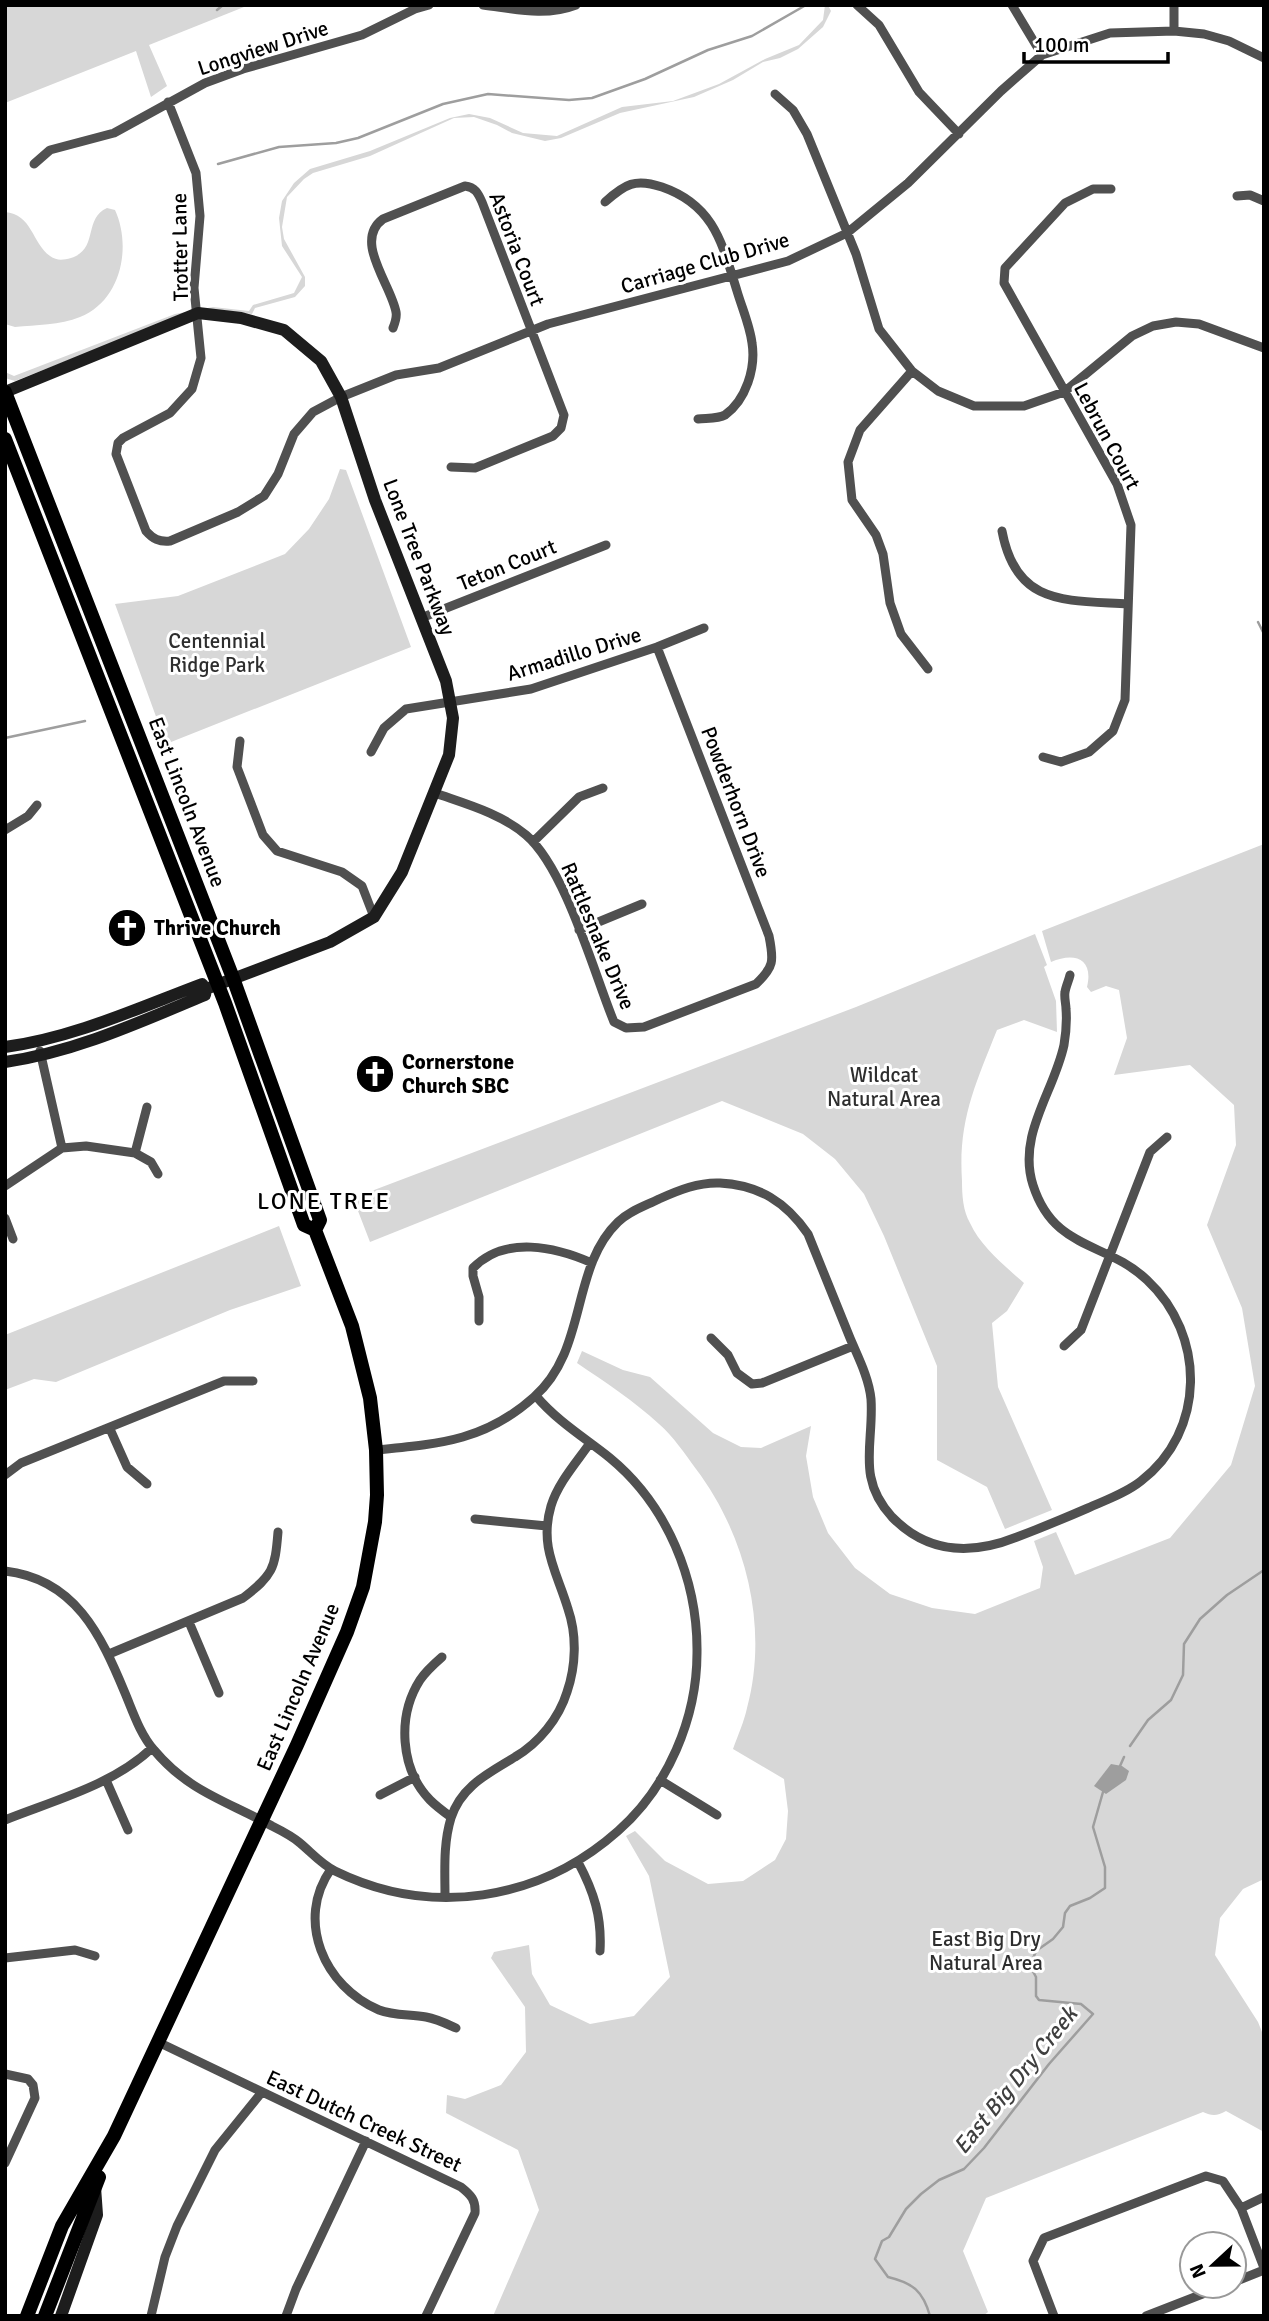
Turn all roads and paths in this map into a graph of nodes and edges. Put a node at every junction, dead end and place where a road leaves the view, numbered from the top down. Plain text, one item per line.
1 (429, 5) edge
2 (483, 5) edge
3 (576, 5) edge
4 (858, 5) edge
5 (1012, 5) edge
6 (1174, 5) edge
7 (1174, 31) junction
8 (1042, 55) junction
9 (1264, 58) edge
10 (775, 94) dead end
11 (168, 102) junction
12 (959, 134) junction
13 (34, 164) dead end
14 (1111, 189) dead end
15 (1237, 195) dead end
16 (1264, 201) edge
17 (605, 202) dead end
18 (847, 233) junction
19 (733, 278) junction
20 (198, 313) junction
21 (393, 328) dead end
22 (529, 330) junction
23 (1264, 348) edge
24 (912, 371) junction
25 (1063, 391) junction
26 (5, 392) edge
27 (341, 397) junction
28 (698, 419) dead end
29 (5, 439) edge
30 (451, 467) dead end
31 (1002, 531) dead end
32 (606, 545) dead end
33 (1128, 604) junction
34 (421, 618) junction
35 (704, 628) dead end
36 (657, 647) junction
37 (928, 668) dead end
38 (452, 703) junction
39 (240, 741) dead end
40 (371, 752) dead end
41 (1043, 757) dead end
42 (603, 788) dead end
43 (435, 793) junction
44 (37, 804) dead end
45 (5, 830) edge
46 (533, 842) junction
47 (642, 904) dead end
48 (374, 917) junction
49 (579, 930) junction
50 (1070, 975) dead end
51 (233, 978) junction
52 (212, 986) junction
53 (626, 1028) joint
54 (38, 1043) junction
55 (5, 1047) edge
56 (41, 1056) junction
57 (5, 1062) edge
58 (147, 1107) dead end
59 (1167, 1137) dead end
60 (62, 1148) junction
61 (135, 1153) junction
62 (158, 1174) dead end
63 (5, 1186) edge
64 (5, 1218) edge
65 (315, 1230) junction
66 (13, 1239) dead end
67 (1110, 1256) junction
68 (592, 1263) junction
69 (479, 1321) dead end
70 (711, 1338) dead end
71 (853, 1346) junction
72 (1064, 1346) dead end
73 (253, 1381) dead end
74 (536, 1396) junction
75 (110, 1429) junction
76 (590, 1443) junction
77 (376, 1450) junction
78 (5, 1475) edge
79 (147, 1484) dead end
80 (475, 1519) dead end
81 (547, 1526) junction
82 (278, 1532) dead end
83 (5, 1570) edge
84 (189, 1622) junction
85 (109, 1654) junction
86 (442, 1657) dead end
87 (219, 1693) dead end
88 (152, 1748) junction
89 (415, 1777) junction
90 (106, 1780) junction
91 (660, 1780) junction
92 (380, 1795) dead end
93 (718, 1815) dead end
94 (452, 1817) junction
95 (5, 1820) edge
96 (262, 1820) junction
97 (128, 1830) dead end
98 (579, 1862) junction
99 (331, 1869) junction
100 (445, 1897) junction
101 (600, 1951) dead end
102 (95, 1956) dead end
103 (5, 1958) edge
104 (456, 2028) dead end
105 (158, 2042) junction
106 (5, 2074) edge
107 (262, 2092) junction
108 (114, 2136) junction
109 (366, 2141) junction
110 (5, 2163) edge
111 (95, 2187) junction
112 (1264, 2197) edge
113 (1241, 2208) junction
114 (1264, 2269) edge
115 (1187, 2300) edge
116 (31, 2313) edge
117 (45, 2316) edge
118 (61, 2316) edge
119 (151, 2316) edge
120 (286, 2316) edge
121 (426, 2316) edge
122 (1054, 2316) edge
123 (1146, 2316) edge

1 - 11 street, Longview Drive
2 - 3 street
4 - 12 street
5 - 8 street
6 - 7 street
7 - 8 street, Carriage Club Drive
7 - 9 street, Carriage Club Drive
8 - 12 street, Carriage Club Drive
10 - 18 street
11 - 13 street, Longview Drive
11 - 20 street, Trotter Lane
12 - 18 street, Carriage Club Drive
14 - 25 street, Lebrun Court
15 - 16 street
17 - 19 street
18 - 19 street, Carriage Club Drive
18 - 24 street
19 - 22 street, Carriage Club Drive
19 - 28 street
20 - 26 street, Lone Tree Parkway
20 - 27 street, Lone Tree Parkway
20 - 27 street, Trotter Lane
21 - 22 street, Astoria Court
22 - 27 street, Carriage Club Drive
22 - 30 street
23 - 25 street
24 - 25 street
24 - 37 street
25 - 33 street, Lebrun Court
26 - 51 main road, East Lincoln Avenue
27 - 34 street, Lone Tree Parkway
29 - 52 main road, East Lincoln Avenue
31 - 33 street
32 - 34 street, Teton Court
33 - 41 street, Lebrun Court
34 - 38 street, Lone Tree Parkway
35 - 36 street, Armadillo Drive
36 - 38 street, Armadillo Drive
36 - 53 street, Powderhorn Drive
38 - 40 street, Armadillo Drive
38 - 43 street, Lone Tree Parkway
39 - 48 street
42 - 46 street
43 - 46 street, Rattlesnake Drive
43 - 48 street, Lone Tree Parkway
44 - 45 street
46 - 49 street, Rattlesnake Drive
47 - 49 street
48 - 51 street, Lone Tree Parkway
49 - 53 street, Rattlesnake Drive
50 - 67 street
51 - 52 street, Lone Tree Parkway
51 - 65 main road, East Lincoln Avenue
52 - 54 street, Lone Tree Parkway
52 - 56 street, Lone Tree Parkway
52 - 65 main road, East Lincoln Avenue
54 - 55 street, Lone Tree Parkway
54 - 56 street
56 - 57 street, Lone Tree Parkway
56 - 60 street
58 - 61 street
59 - 67 street
60 - 61 street
60 - 63 street
61 - 62 street
64 - 66 street
65 - 77 main road, East Lincoln Avenue
67 - 71 street
67 - 72 street
68 - 69 street
68 - 71 street
68 - 74 street
70 - 71 street
73 - 75 street
74 - 76 street
74 - 77 street
75 - 78 street
75 - 79 street
76 - 81 street
76 - 91 street
77 - 96 main road, East Lincoln Avenue
80 - 81 street
81 - 94 street
82 - 84 street
83 - 85 street
84 - 85 street
84 - 87 street
85 - 88 street
86 - 89 street
88 - 90 street
88 - 96 street
89 - 92 street
89 - 94 street
90 - 95 street
90 - 97 street
91 - 93 street
91 - 98 street
94 - 100 street
96 - 99 street
96 - 105 main road, East Lincoln Avenue
98 - 100 street
98 - 101 street
99 - 100 street
99 - 104 street
102 - 103 street
105 - 107 street, East Dutch Creek Street
105 - 108 main road, East Lincoln Avenue
106 - 110 street
107 - 109 street, East Dutch Creek Street
107 - 119 street
108 - 111 main road, East Lincoln Avenue
108 - 116 main road, East Lincoln Avenue
109 - 120 street
109 - 121 street, East Dutch Creek Street
111 - 117 main road, East Lincoln Avenue
111 - 118 street
112 - 113 street
113 - 114 street
113 - 122 street
115 - 123 street

